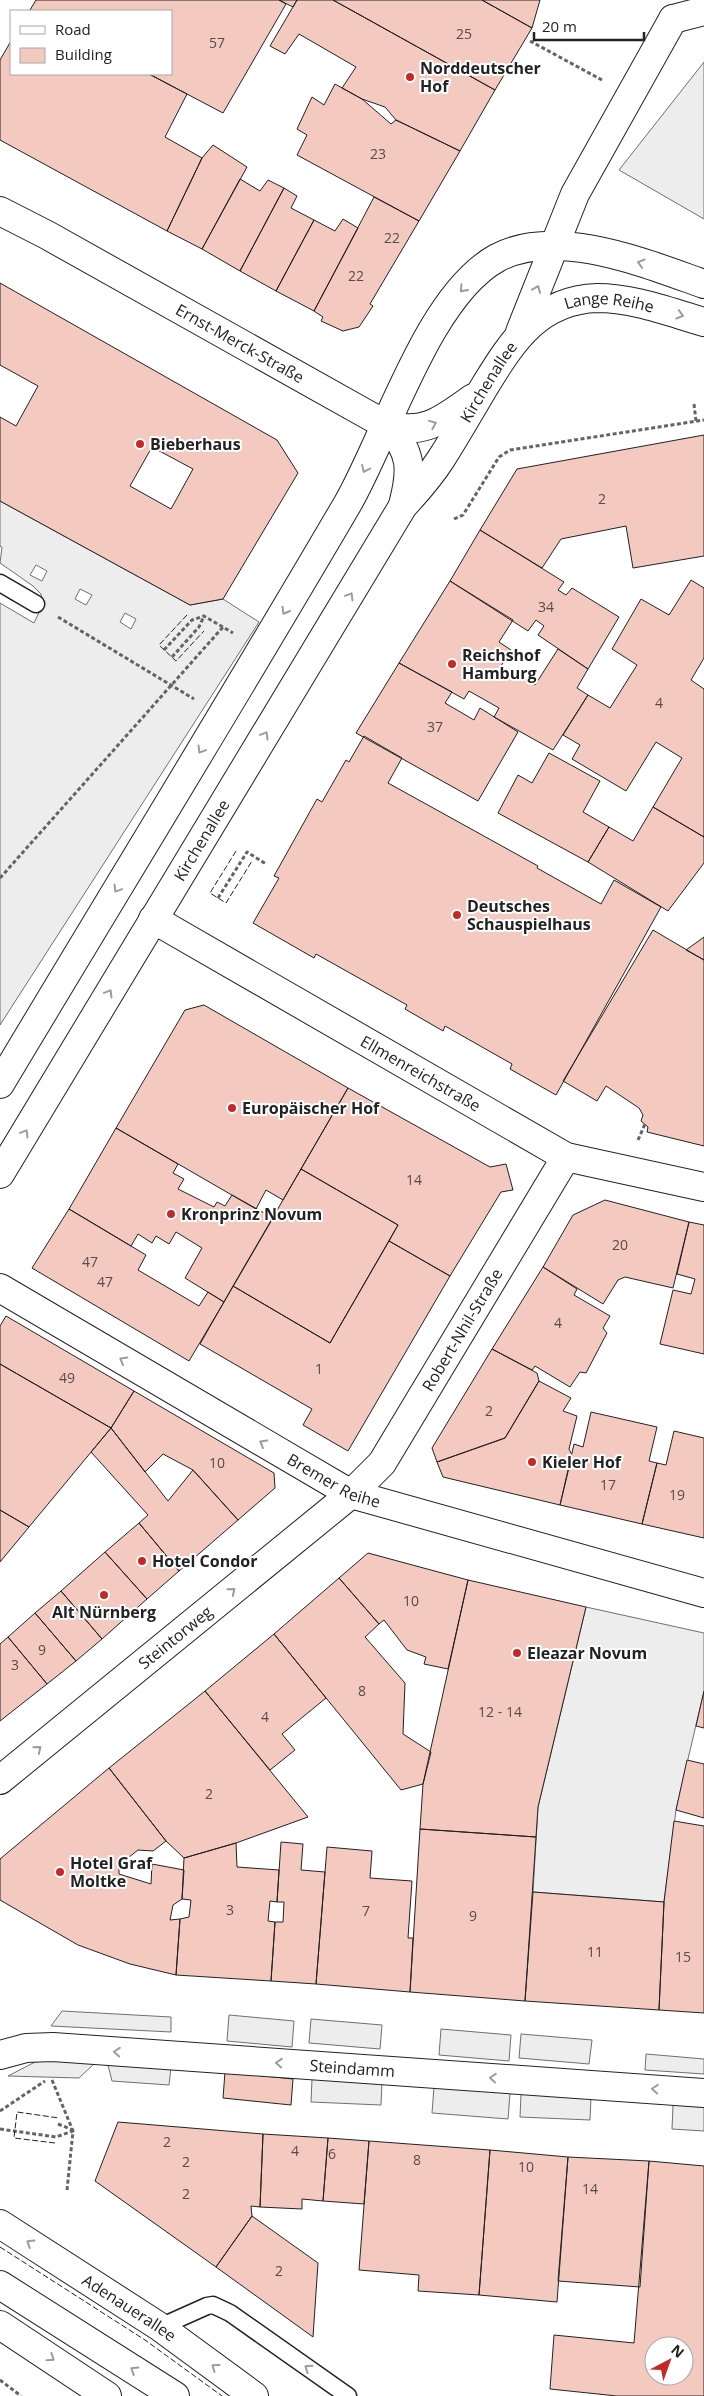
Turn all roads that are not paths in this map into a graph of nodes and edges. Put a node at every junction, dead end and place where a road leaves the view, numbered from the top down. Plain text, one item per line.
1 (669, 9) edge
2 (704, 10) edge
3 (0, 211) edge
4 (554, 246) junction
5 (704, 284) edge
6 (704, 322) edge
7 (520, 332) junction
8 (481, 392) junction
9 (386, 425) junction
10 (403, 506) junction
11 (0, 583) edge
12 (36, 604) road end
13 (153, 919) junction
14 (0, 1084) edge
15 (566, 1157) junction
16 (0, 1174) edge
17 (704, 1187) edge
18 (0, 1288) edge
19 (351, 1494) junction
20 (704, 1593) edge
21 (0, 1780) edge
22 (0, 2055) edge
23 (704, 2093) edge
24 (0, 2224) edge
25 (0, 2285) edge
26 (0, 2325) edge
27 (160, 2327) junction
28 (107, 2396) edge
29 (176, 2396) edge
30 (254, 2396) edge
31 (348, 2396) edge

1 - 2 street
1 - 4 street, Kirchenallee
3 - 9 street, Ernst-Merck-Straße
5 -> 4 street
7 -> 4 street, Kirchenallee
4 -> 9 street
7 -> 6 street, Lange Reihe
7 - 8 street, Kirchenallee
9 -> 8 street, Ernst-Merck-Straße
8 - 10 street, Kirchenallee
9 - 10 street, Kirchenallee
9 -> 14 street
13 -> 10 street, Kirchenallee
11 - 12 lane
13 - 15 street, Ellmenreichstraße
16 -> 13 street, Kirchenallee
15 - 17 street, Ellmenreichstraße
15 - 19 street, Robert-Nhil-Straße
19 -> 18 street, Bremer Reihe
19 - 20 street, Bremer Reihe
21 -> 19 street, Steintorweg
23 -> 22 street, Steindamm
27 -> 24 street, Adenauerallee
29 -> 25 street
26 -> 28 street
30 -> 27 street, Adenauerallee
31 -> 27 lane

